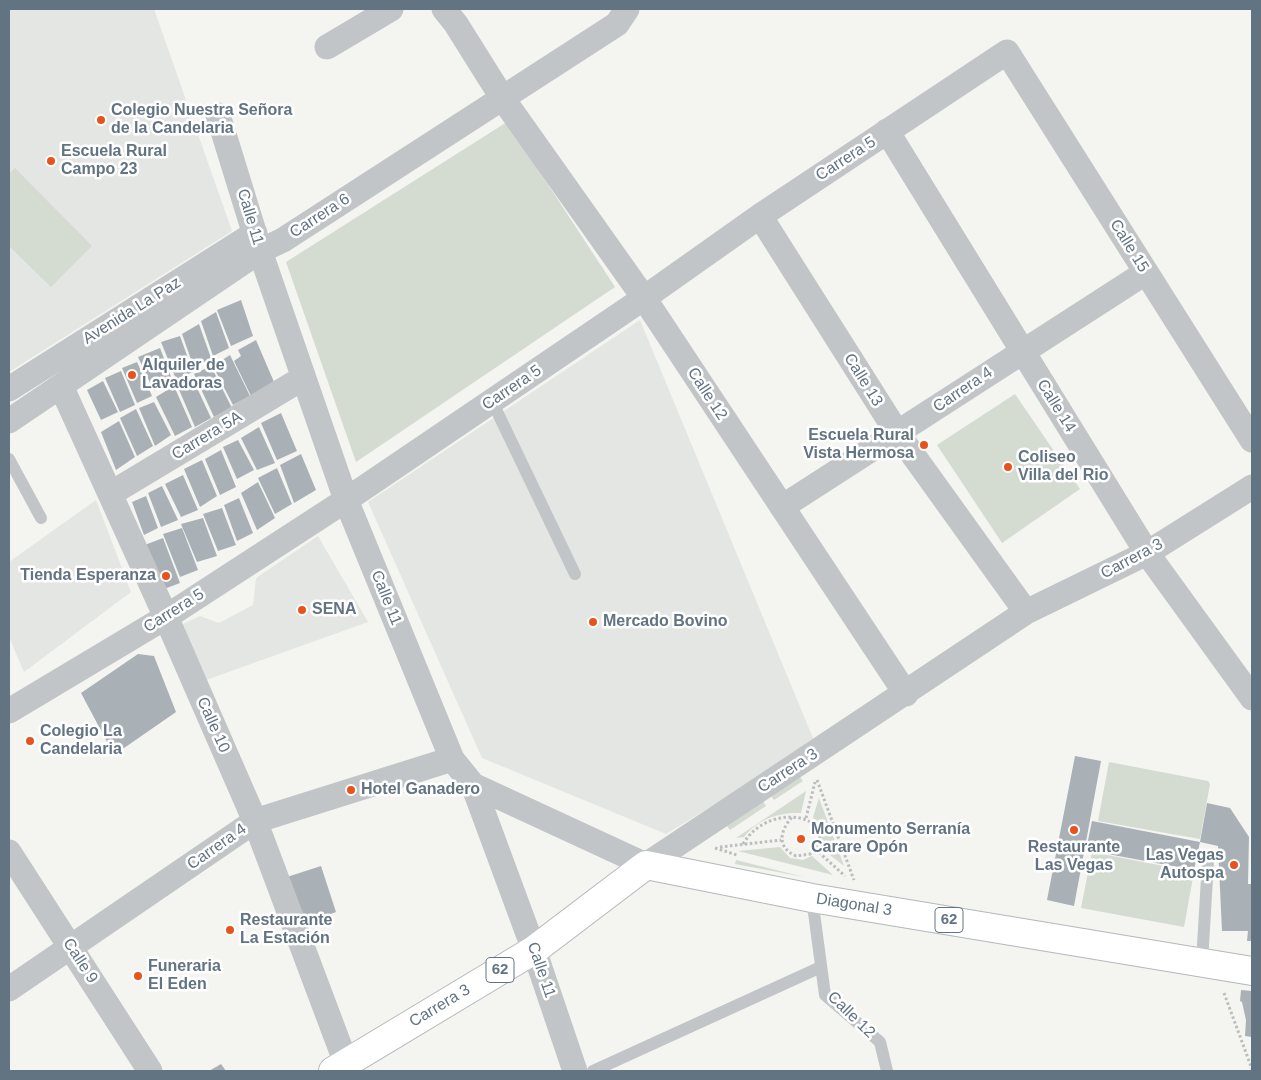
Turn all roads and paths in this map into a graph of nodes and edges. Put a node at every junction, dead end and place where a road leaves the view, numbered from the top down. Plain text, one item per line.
1 (391, 9) edge
2 (444, 9) edge
3 (627, 9) edge
4 (327, 47) dead end
5 (1007, 52) joint
6 (502, 99) junction
7 (218, 115) dead end
8 (887, 131) junction
9 (760, 216) junction
10 (258, 242) junction
11 (1145, 273) junction
12 (644, 298) junction
13 (1022, 350) junction
14 (304, 378) junction
15 (61, 386) junction
16 (9, 389) edge
17 (492, 402) junction
18 (9, 421) edge
19 (898, 434) junction
20 (1252, 440) edge
21 (9, 459) edge
22 (1252, 487) edge
23 (110, 494) junction
24 (346, 500) junction
25 (782, 507) junction
26 (42, 518) dead end
27 (1147, 553) junction
28 (574, 574) dead end
29 (1026, 612) junction
30 (166, 617) junction
31 (906, 694) junction
32 (1252, 698) edge
33 (9, 711) edge
34 (452, 759) junction
35 (812, 768) junction
36 (473, 785) junction
37 (792, 817) junction
38 (806, 818) junction
39 (255, 821) junction
40 (781, 840) junction
41 (743, 844) junction
42 (712, 848) dead end
43 (815, 849) junction
44 (9, 852) edge
45 (1208, 861) dead end
46 (646, 866) junction
47 (835, 868) dead end
48 (812, 898) junction
49 (863, 906) junction
50 (71, 948) junction
51 (534, 950) junction
52 (1208, 963) junction
53 (821, 967) junction
54 (1252, 971) edge
55 (9, 989) edge
56 (342, 1068) edge
57 (1252, 1070) edge
58 (150, 1071) edge
59 (576, 1071) edge
60 (593, 1071) edge
61 (887, 1071) edge

1 - 4 street
2 - 6 street, Calle 12
3 - 6 street, Carrera 6
5 - 8 street, Carrera 5
5 - 11 street, Calle 15
6 - 10 street, Carrera 6
6 - 12 street, Calle 12
7 - 10 street, Calle 11
8 - 9 street, Carrera 5
8 - 13 street, Calle 14
9 - 12 street, Carrera 5
9 - 19 street, Calle 13
10 - 14 street, Calle 11
10 - 15 street, Carrera 6
10 - 16 street, Avenida La Paz
11 - 13 street, Carrera 4
11 - 20 street, Calle 15
12 - 17 street, Carrera 5
12 - 25 street, Calle 12
13 - 19 street, Carrera 4
13 - 27 street, Calle 14
14 - 23 street, Carrera 5A
14 - 24 street, Calle 11
15 - 18 street, Carrera 6
15 - 23 street, Calle 10
17 - 24 street, Carrera 5
17 - 28 lane
19 - 25 street, Carrera 4
19 - 29 street, Calle 13
21 - 26 lane
22 - 27 street, Carrera 3
23 - 30 street, Calle 10
24 - 30 street, Carrera 5
24 - 34 street, Calle 11
25 - 31 street, Calle 12
27 - 29 street, Carrera 3
27 - 32 street, Calle 14
29 - 31 street, Carrera 3
30 - 33 street, Carrera 5
30 - 39 street, Calle 10
31 - 35 street, Carrera 3
34 - 36 street, Calle 11
34 - 39 street, Carrera 4
35 - 38 path
35 - 46 street, Carrera 3
35 - 49 path
36 - 46 street, Diagonal 3
36 - 51 street, Calle 11
37 - 38 path
37 - 40 path
37 - 41 path
38 - 43 path
39 - 50 street, Carrera 4
39 - 56 street, Calle 10
40 - 41 path
40 - 43 path
41 - 42 path
43 - 47 path
44 - 50 street, Calle 9
45 - 52 lane
46 - 48 main road, Diagonal 3 / 62
46 - 51 main road, Carrera 3 / 62
48 - 49 main road, Diagonal 3 / 62
48 - 53 lane, Calle 12
49 - 52 main road, Diagonal 3 / 62
50 - 55 street, Carrera 4
50 - 58 street, Calle 9
51 - 56 main road, Carrera 3 / 62
51 - 59 street, Calle 11
52 - 54 main road, Diagonal 3 / 62
52 - 57 path
53 - 60 lane
53 - 61 lane, Calle 12

